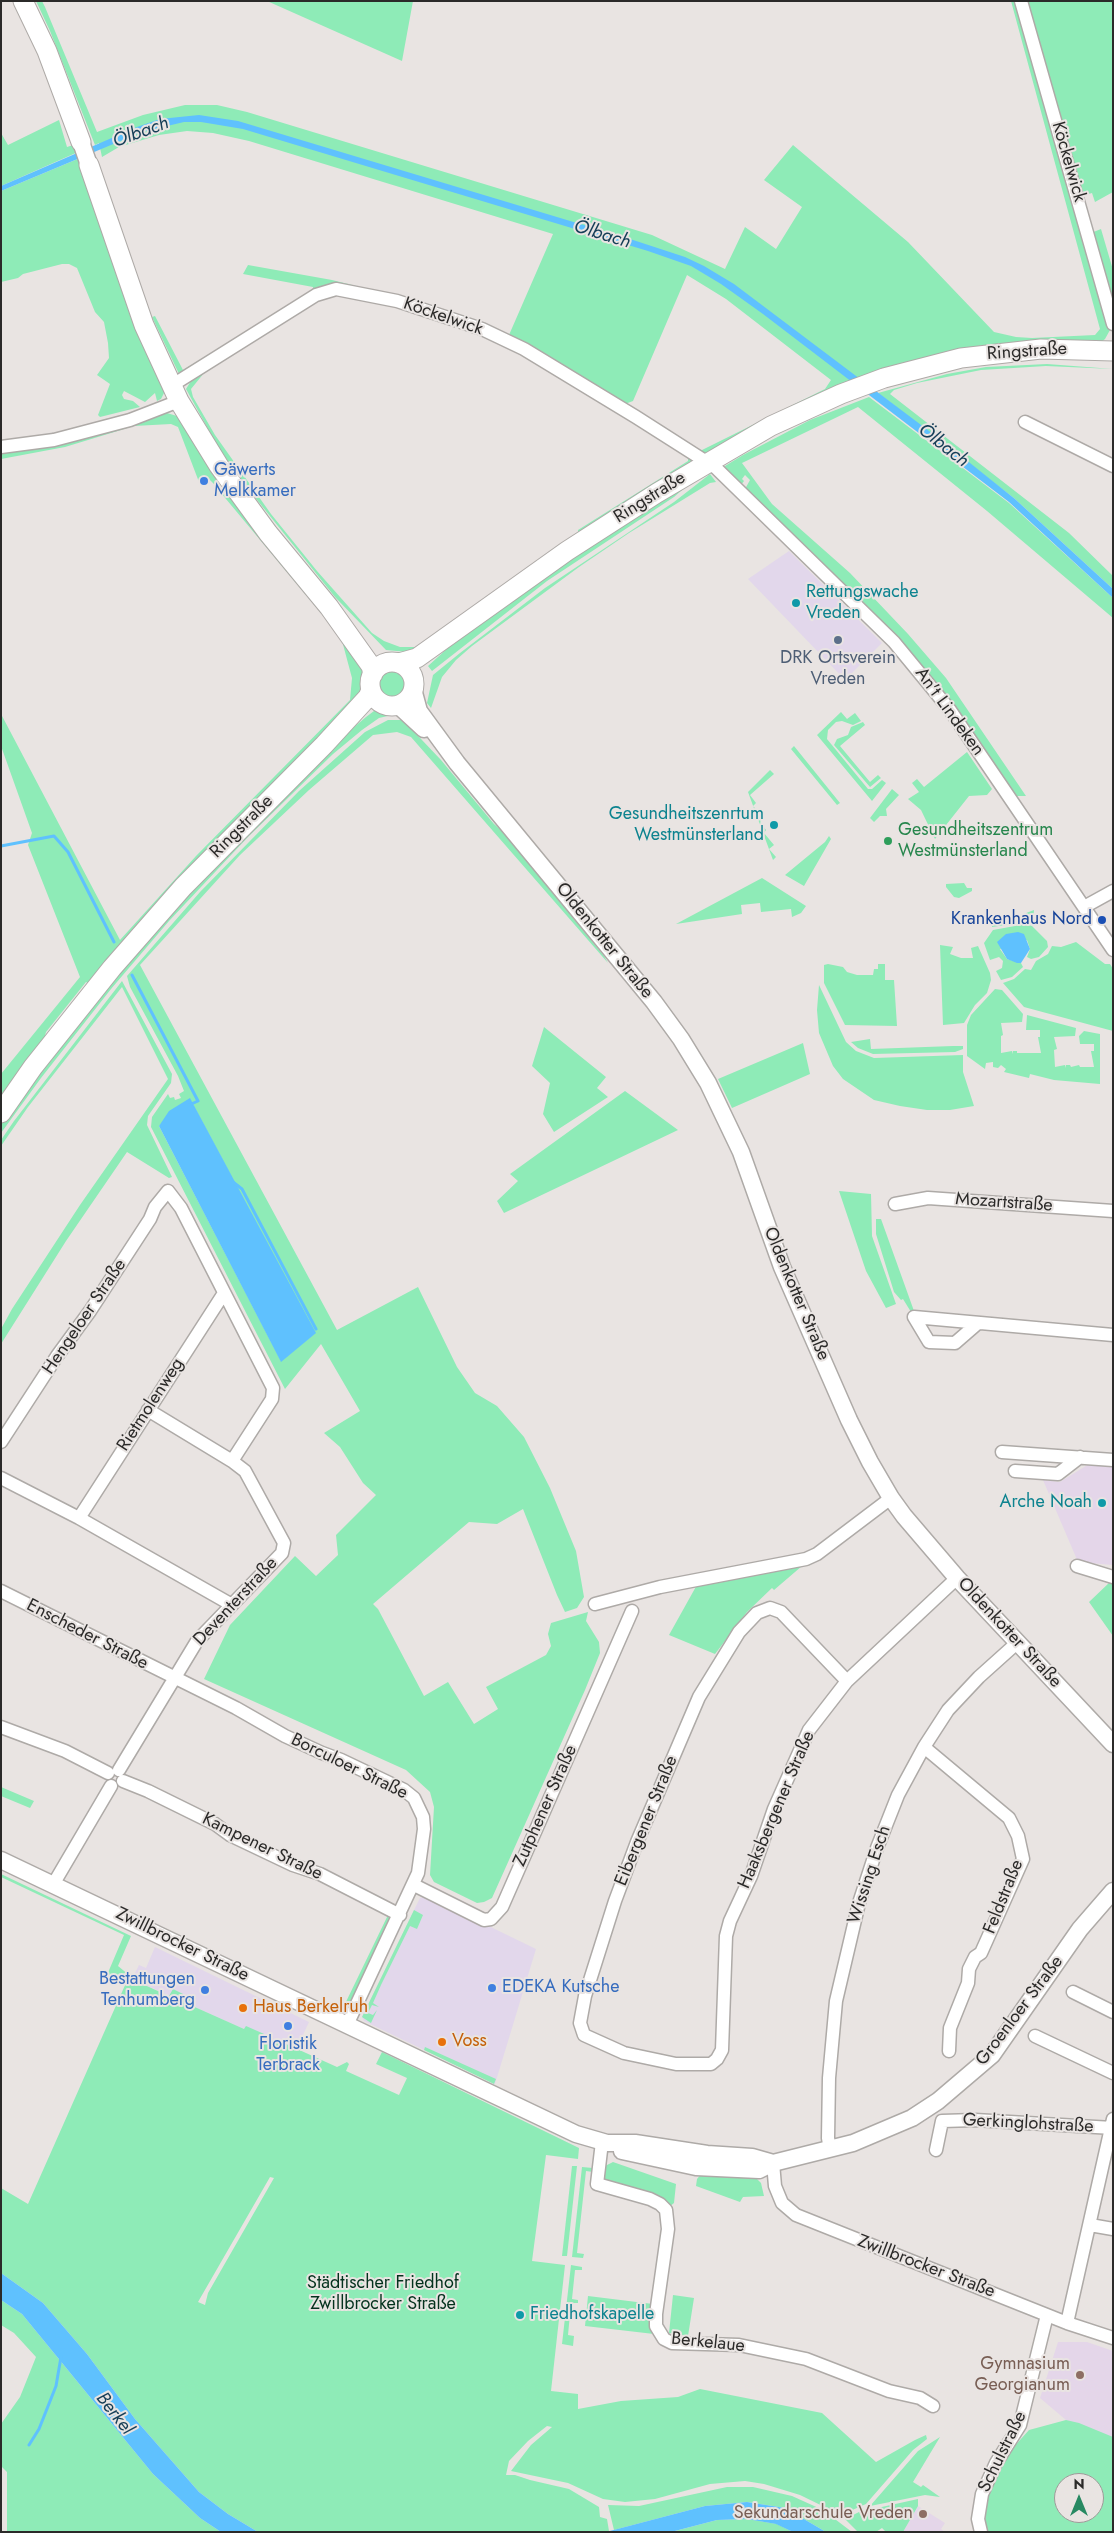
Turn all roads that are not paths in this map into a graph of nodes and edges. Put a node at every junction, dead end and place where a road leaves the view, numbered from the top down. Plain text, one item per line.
1 (23, 1) edge
2 (1021, 1) edge
3 (81, 142) joint
4 (89, 165) joint
5 (1113, 324) edge
6 (1113, 351) edge
7 (175, 394) junction
8 (1025, 422) dead end
9 (1, 448) edge
10 (707, 462) junction
11 (1113, 466) edge
12 (470, 621) junction
13 (385, 683) junction
14 (414, 685) junction
15 (457, 763) junction
16 (1113, 891) edge
17 (1084, 906) junction
18 (1113, 950) edge
19 (1, 1113) edge
20 (895, 1204) dead end
21 (1113, 1211) edge
22 (224, 1293) junction
23 (978, 1323) dead end
24 (1113, 1335) edge
25 (148, 1410) junction
26 (1, 1442) edge
27 (1002, 1452) dead end
28 (1080, 1457) junction
29 (1113, 1460) edge
30 (232, 1461) junction
31 (1015, 1471) dead end
32 (1, 1478) edge
33 (891, 1498) junction
34 (79, 1518) junction
35 (1077, 1566) dead end
36 (1113, 1577) edge
37 (957, 1578) junction
38 (1, 1591) edge
39 (595, 1604) dead end
40 (232, 1605) junction
41 (632, 1611) dead end
42 (1018, 1642) junction
43 (174, 1678) junction
44 (847, 1681) junction
45 (1, 1727) edge
46 (1113, 1744) edge
47 (924, 1747) junction
48 (115, 1777) junction
49 (1, 1860) edge
50 (54, 1883) junction
51 (414, 1885) junction
52 (1113, 1891) edge
53 (400, 1916) junction
54 (1073, 1992) dead end
55 (1113, 2012) edge
56 (346, 2025) junction
57 (1035, 2036) dead end
58 (949, 2051) dead end
59 (711, 2064) joint
60 (1113, 2073) edge
61 (1112, 2125) edge
62 (605, 2142) junction
63 (830, 2150) junction
64 (936, 2150) dead end
65 (773, 2163) junction
66 (1090, 2225) junction
67 (1113, 2229) edge
68 (1047, 2315) junction
69 (1067, 2323) junction
70 (1113, 2338) edge
71 (933, 2406) dead end
72 (982, 2532) edge

1 - 3 main road
2 - 5 street, Köckelwick
3 - 4 street
4 - 7 main road
6 - 10 main road, Ringstraße
7 - 9 street, Köckelwick
7 - 10 street, Köckelwick
7 - 13 main road
8 - 11 street
10 - 12 main road, Ringstraße
10 - 17 street, An't Lindeken
12 - 13 main road, Ringstraße
12 - 14 main road, Ringstraße
13 - 14 main road
13 - 14 main road, Ringstraße
13 - 15 street
13 - 19 main road, Ringstraße
14 - 15 street
15 - 33 street, Oldenkotter Straße
16 - 17 street
17 - 18 street, An't Lindeken
20 - 21 street, Mozartstraße
22 - 25 street, Rietmolenweg
22 - 26 street, Hengeloer Straße
22 - 30 street
23 - 24 street
25 - 30 street, Deventerstraße
25 - 34 street, Rietmolenweg
27 - 28 street
28 - 29 street
28 - 31 street
30 - 40 street, Deventerstraße
32 - 34 street
33 - 37 street, Oldenkotter Straße
33 - 39 street
34 - 40 street
35 - 36 street
37 - 42 street, Oldenkotter Straße
37 - 44 street, Haaksbergener Straße
38 - 43 street, Enscheder Straße
40 - 43 street, Deventerstraße
41 - 51 street, Zutphener Straße
42 - 46 street, Oldenkotter Straße
42 - 47 street, Wissing Esch
43 - 48 street, Deventerstraße
43 - 51 street, Borculoer Straße
44 - 59 street, Haaksbergener Straße
44 - 59 street, Eibergener Straße
45 - 48 street
47 - 58 street, Feldstraße
47 - 63 street, Wissing Esch
48 - 50 street, Deventerstraße
48 - 53 street, Kampener Straße
49 - 50 street, Zwillbrocker Straße
50 - 56 street, Zwillbrocker Straße
51 - 53 street, Borculoer Straße
52 - 63 street, Groenloer Straße
53 - 56 street, Borculoer Straße
54 - 55 street
56 - 62 street, Zwillbrocker Straße
57 - 60 street
61 - 64 street, Gerkinglohstraße
61 - 66 street
62 - 65 street, Zwillbrocker Straße
62 - 71 street, Berkelaue
63 - 65 street, Groenloer Straße
65 - 68 street, Zwillbrocker Straße
66 - 67 street
66 - 69 street
68 - 69 street, Zwillbrocker Straße
68 - 72 street, Schulstraße
69 - 70 street, Zwillbrocker Straße

